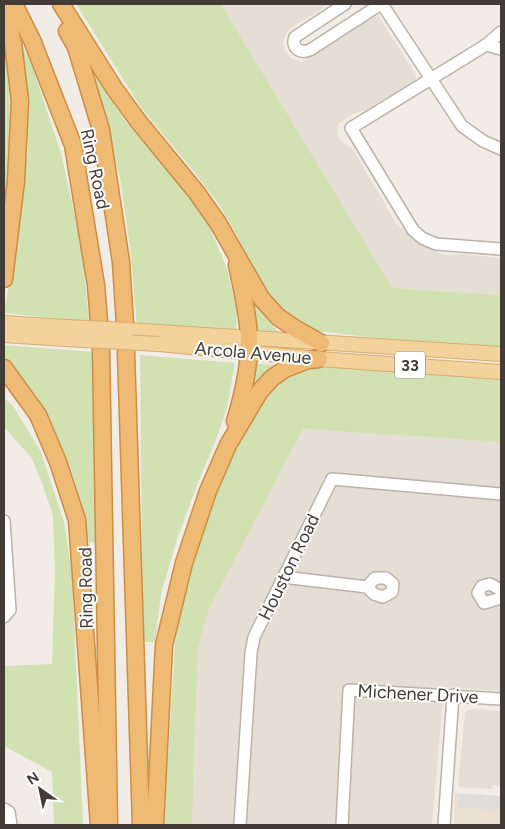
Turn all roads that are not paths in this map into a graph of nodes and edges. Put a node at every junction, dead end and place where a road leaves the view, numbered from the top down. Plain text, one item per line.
1 (14, 4) edge
2 (54, 4) edge
3 (62, 4) edge
4 (345, 4) edge
5 (382, 4) edge
6 (4, 7) edge
7 (501, 32) edge
8 (486, 45) junction
9 (501, 49) edge
10 (432, 79) junction
11 (501, 149) edge
12 (16, 181) junction
13 (4, 230) edge
14 (234, 249) junction
15 (501, 249) edge
16 (4, 279) edge
17 (99, 322) dead end
18 (4, 323) edge
19 (125, 324) dead end
20 (66, 333) junction
21 (4, 335) edge
22 (249, 344) junction
23 (101, 350) dead end
24 (320, 351) junction
25 (126, 352) dead end
26 (501, 354) edge
27 (4, 368) edge
28 (501, 372) edge
29 (4, 389) edge
30 (228, 445) junction
31 (58, 462) junction
32 (501, 494) edge
33 (4, 527) edge
34 (284, 578) junction
35 (367, 587) dead end
36 (501, 590) edge
37 (501, 598) edge
38 (4, 616) edge
39 (453, 695) junction
40 (501, 699) edge
41 (4, 809) edge
42 (11, 825) edge
43 (99, 825) edge
44 (109, 825) edge
45 (140, 825) edge
46 (155, 825) edge
47 (240, 825) edge
48 (342, 825) edge
49 (444, 825) edge

1 - 17 highway, Ring Road
2 - 19 highway, Ring Road
3 - 14 highway
4 - 5 street
5 - 10 street
6 - 12 highway
7 - 8 street
8 - 9 street
8 - 10 street
10 - 11 street
10 - 15 street
12 - 13 highway
12 - 16 highway
14 - 22 highway
14 - 24 highway
18 - 20 main road, Arcola Avenue / 33
20 - 21 main road, Arcola Avenue / 33
20 - 22 main road, Arcola Avenue / 33, bridge
22 - 24 main road, Arcola Avenue / 33
22 - 30 highway
23 - 44 highway, Ring Road
24 - 26 main road, Arcola Avenue / 33
24 - 28 main road, Arcola Avenue / 33
24 - 30 highway
25 - 45 highway
27 - 31 highway
29 - 31 highway
30 - 46 highway
31 - 43 highway
32 - 34 street, Houston Road
33 - 38 street
34 - 35 street
34 - 47 street, Houston Road
36 - 37 street
39 - 40 street, Michener Drive
39 - 48 street, Michener Drive
39 - 49 street
41 - 42 street

